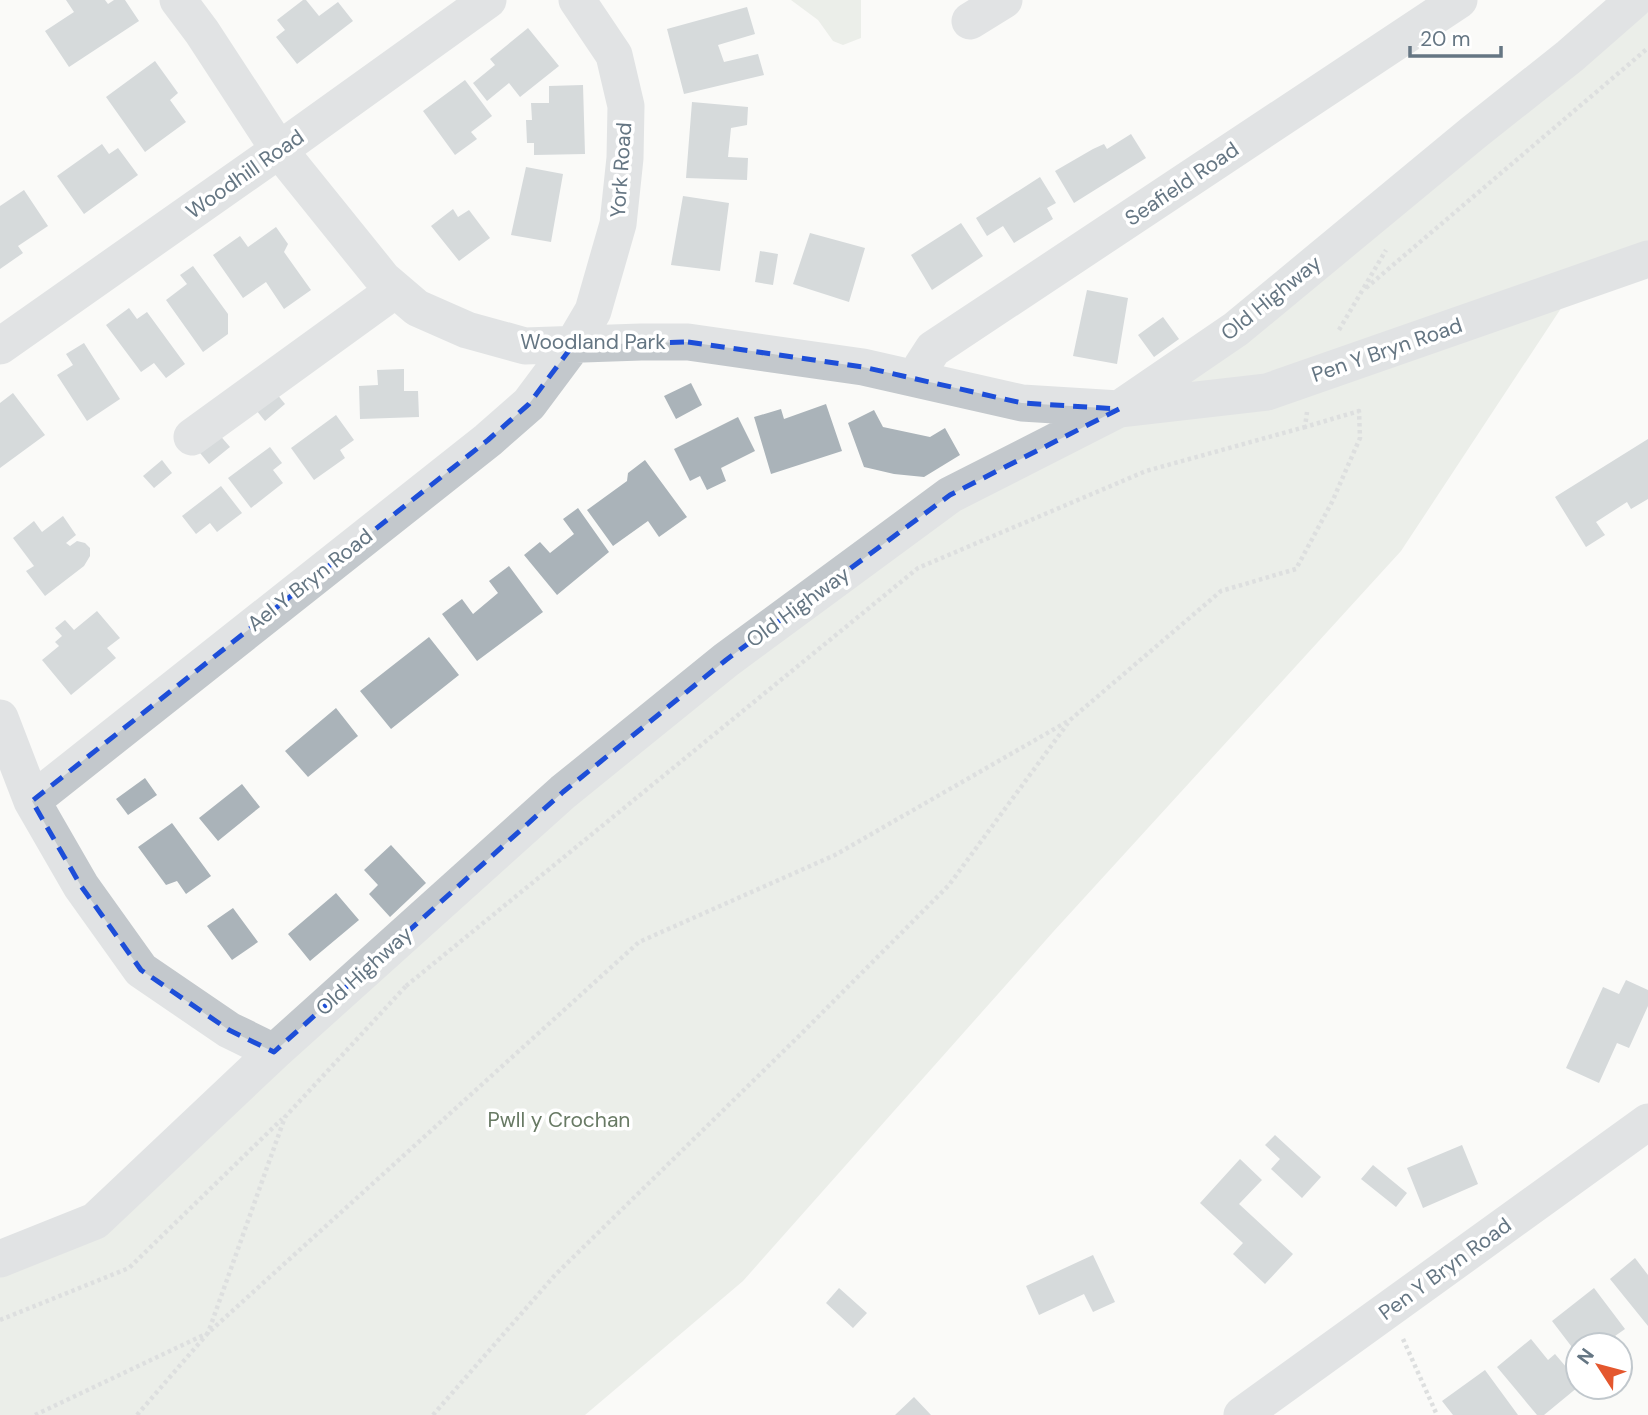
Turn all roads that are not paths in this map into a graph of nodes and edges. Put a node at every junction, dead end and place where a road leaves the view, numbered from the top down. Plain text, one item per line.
1 (178, 0) edge
2 (488, 0) edge
3 (578, 0) edge
4 (1004, 0) edge
5 (1459, 0) edge
6 (1634, 0) edge
7 (970, 21) dead end
8 (279, 150) junction
9 (1648, 259) edge
10 (395, 290) junction
11 (573, 345) junction
12 (0, 346) edge
13 (917, 379) junction
14 (1119, 409) junction
15 (192, 437) dead end
16 (0, 718) edge
17 (32, 801) junction
18 (274, 1052) junction
19 (1648, 1122) edge
20 (0, 1259) edge
21 (1242, 1415) edge

1 - 8 street, Woodland Park
2 - 8 street, Woodhill Road
3 - 11 street, York Road
4 - 7 street
5 - 13 street, Seafield Road
6 - 14 street, Old Highway
8 - 10 street, Woodland Park
8 - 12 street, Woodhill Road
9 - 14 street, Pen Y Bryn Road
10 - 11 street, Woodland Park
10 - 15 street
11 - 13 street, Woodland Park
11 - 17 street, Ael Y Bryn Road
13 - 14 street, Woodland Park
14 - 18 street, Old Highway
16 - 17 street
17 - 18 street
18 - 20 street, Old Highway
19 - 21 street, Pen Y Bryn Road

